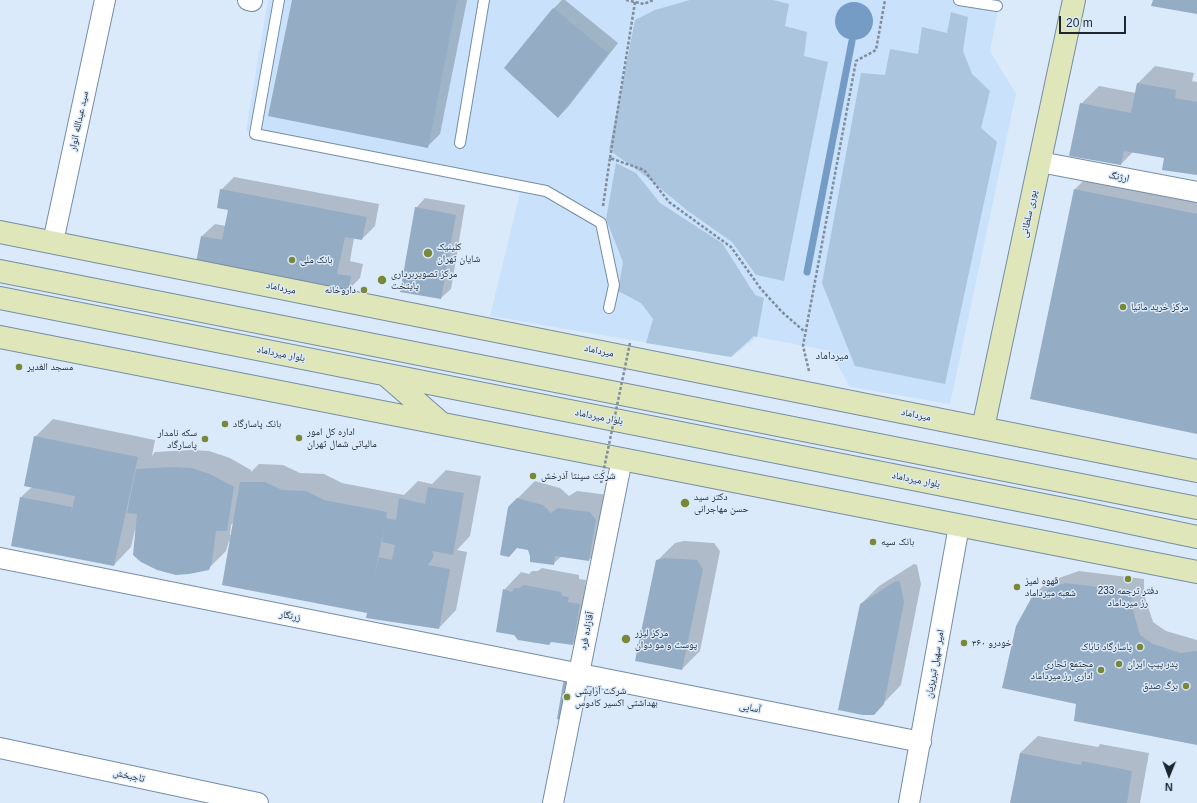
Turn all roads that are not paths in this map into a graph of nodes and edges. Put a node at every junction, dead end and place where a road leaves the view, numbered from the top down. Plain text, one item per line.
1 (105, 0) edge
2 (279, 0) edge
3 (484, 0) edge
4 (960, 0) edge
5 (1074, 0) edge
6 (997, 6) dead end
7 (460, 143) dead end
8 (1040, 162) junction
9 (1197, 192) edge
10 (0, 232) edge
11 (53, 242) junction
12 (0, 271) edge
13 (0, 298) edge
14 (609, 308) dead end
15 (0, 337) edge
16 (386, 375) junction
17 (442, 424) junction
18 (983, 428) junction
19 (622, 459) junction
20 (1197, 470) edge
21 (1197, 508) edge
22 (959, 526) junction
23 (1197, 537) edge
24 (0, 558) edge
25 (1197, 572) edge
26 (579, 674) junction
27 (921, 742) junction
28 (0, 748) edge
29 (258, 803) edge
30 (553, 803) edge
31 (909, 803) edge

1 - 11 street, سید عبدالله انوار
2 - 14 lane
3 - 7 lane
4 - 6 lane
5 - 8 main road, پوری سلطانی
8 - 9 street, ارژنگ
8 - 18 main road, پوری سلطانی
10 - 11 main road, میرداماد
11 - 18 main road, میرداماد
12 - 21 main road
13 - 16 main road, بلوار میرداماد
15 - 17 main road
16 - 17 main road
16 - 23 main road, بلوار میرداماد
17 - 19 main road
18 - 20 main road, میرداماد
19 - 22 main road
19 - 26 street, آقازاده فرد
22 - 25 main road
22 - 27 street, امیر سهیل تبریزیان
24 - 26 street, زرنگار
26 - 27 street, آسایی
26 - 30 street, آقازاده فرد
27 - 31 street, امیر سهیل تبریزیان
28 - 29 street, تاجبخش

